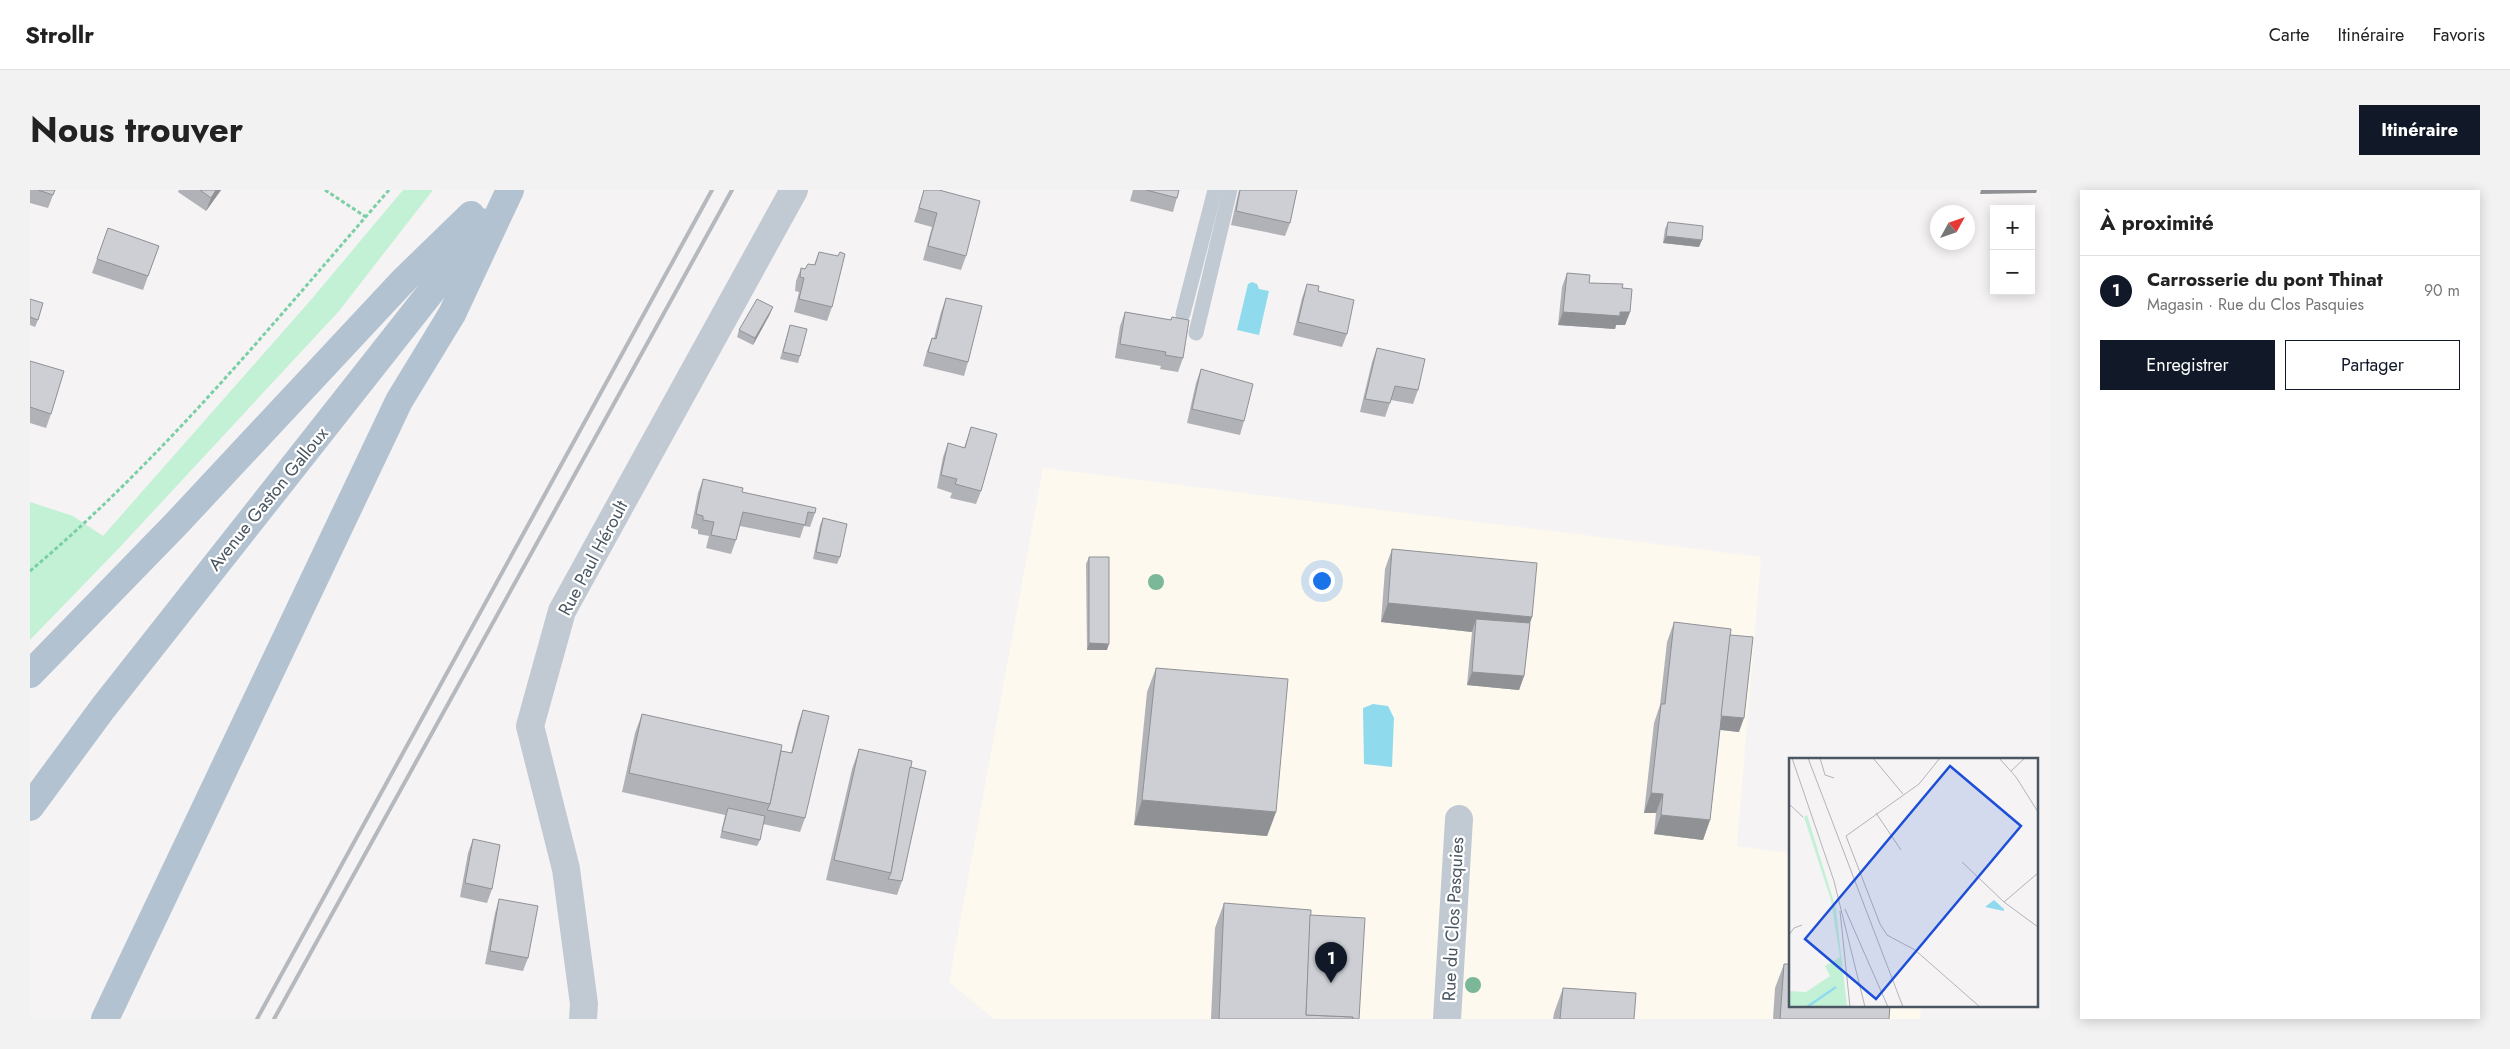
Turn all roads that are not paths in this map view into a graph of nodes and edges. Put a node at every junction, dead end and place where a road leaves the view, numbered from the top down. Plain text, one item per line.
1 (497, 190) edge
2 (505, 190) edge
3 (510, 190) edge
4 (794, 190) edge
5 (1215, 190) edge
6 (1230, 190) edge
7 (1183, 314) dead end
8 (1196, 333) dead end
9 (30, 674) edge
10 (30, 807) edge
11 (1459, 819) dead end
12 (105, 1019) edge
13 (583, 1019) edge
14 (1447, 1019) edge

1 - 9 main road
2 - 10 main road, Avenue Gaston Galloux
3 - 12 main road
4 - 13 street, Rue Paul Héroult
5 - 7 lane
6 - 8 lane
11 - 14 street, Rue du Clos Pasquies

